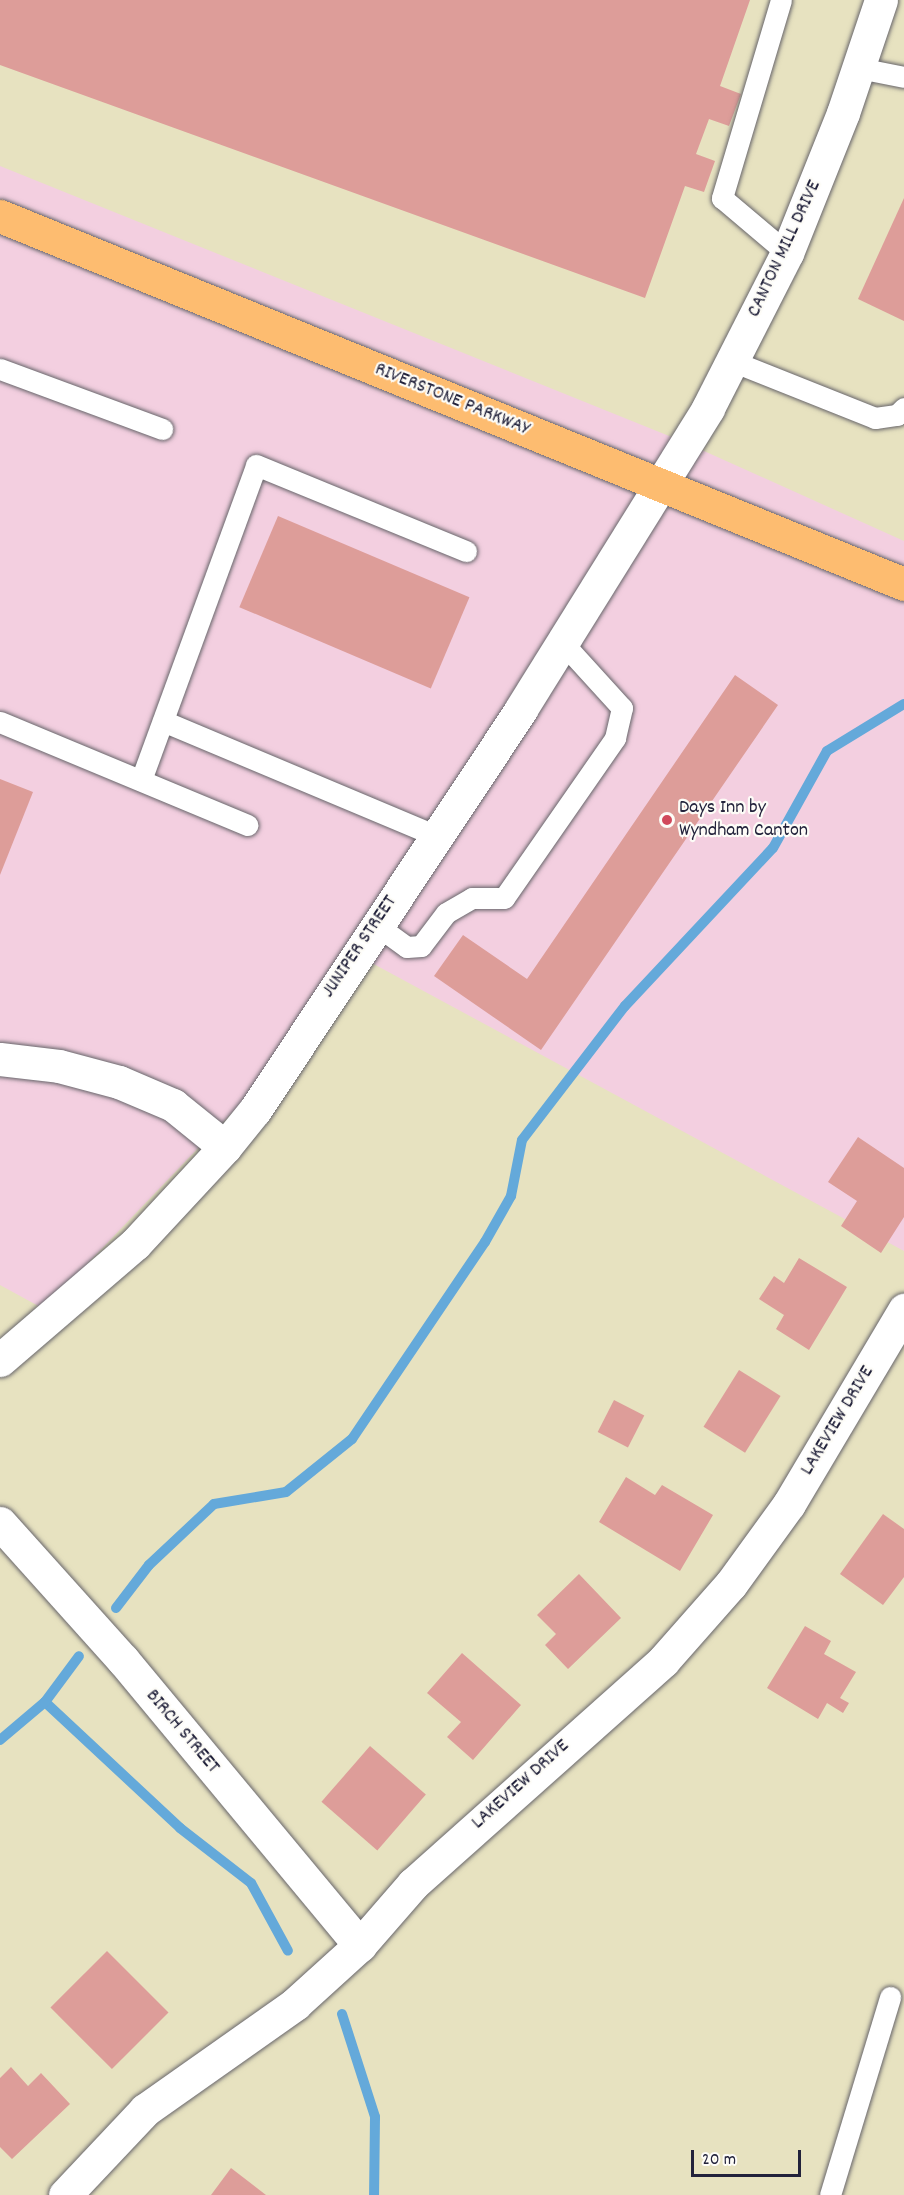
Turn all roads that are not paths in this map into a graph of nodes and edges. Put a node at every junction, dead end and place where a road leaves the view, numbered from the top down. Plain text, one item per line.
1 (781, 0) edge
2 (881, 0) edge
3 (859, 68) junction
4 (904, 77) edge
5 (0, 216) edge
6 (787, 254) junction
7 (732, 361) junction
8 (0, 369) edge
9 (904, 408) edge
10 (162, 429) dead end
11 (662, 485) junction
12 (466, 551) dead end
13 (904, 584) edge
14 (562, 642) junction
15 (163, 721) junction
16 (0, 722) edge
17 (141, 780) junction
18 (247, 825) dead end
19 (434, 836) junction
20 (375, 924) junction
21 (0, 1059) edge
22 (225, 1147) junction
23 (904, 1310) edge
24 (0, 1360) edge
25 (0, 1523) edge
26 (360, 1945) junction
27 (890, 1997) dead end
28 (65, 2195) edge
29 (830, 2195) edge

1 - 6 lane
2 - 3 street, CANTON MILL DRIVE
3 - 4 lane
3 - 6 street, CANTON MILL DRIVE
5 - 11 main road, RIVERSTONE PARKWAY
6 - 7 street, CANTON MILL DRIVE
7 - 9 lane
7 - 11 street, CANTON MILL DRIVE
8 - 10 lane
11 - 13 main road, RIVERSTONE PARKWAY
11 - 14 street, JUNIPER STREET
12 - 15 lane
14 - 19 street, JUNIPER STREET
14 - 20 lane
15 - 17 lane
15 - 19 lane
16 - 17 lane
17 - 18 lane
19 - 20 street, JUNIPER STREET
20 - 22 street, JUNIPER STREET
21 - 22 street
22 - 24 street, JUNIPER STREET
23 - 26 street, LAKEVIEW DRIVE
25 - 26 street, BIRCH STREET
26 - 28 street, LAKEVIEW DRIVE
27 - 29 lane

